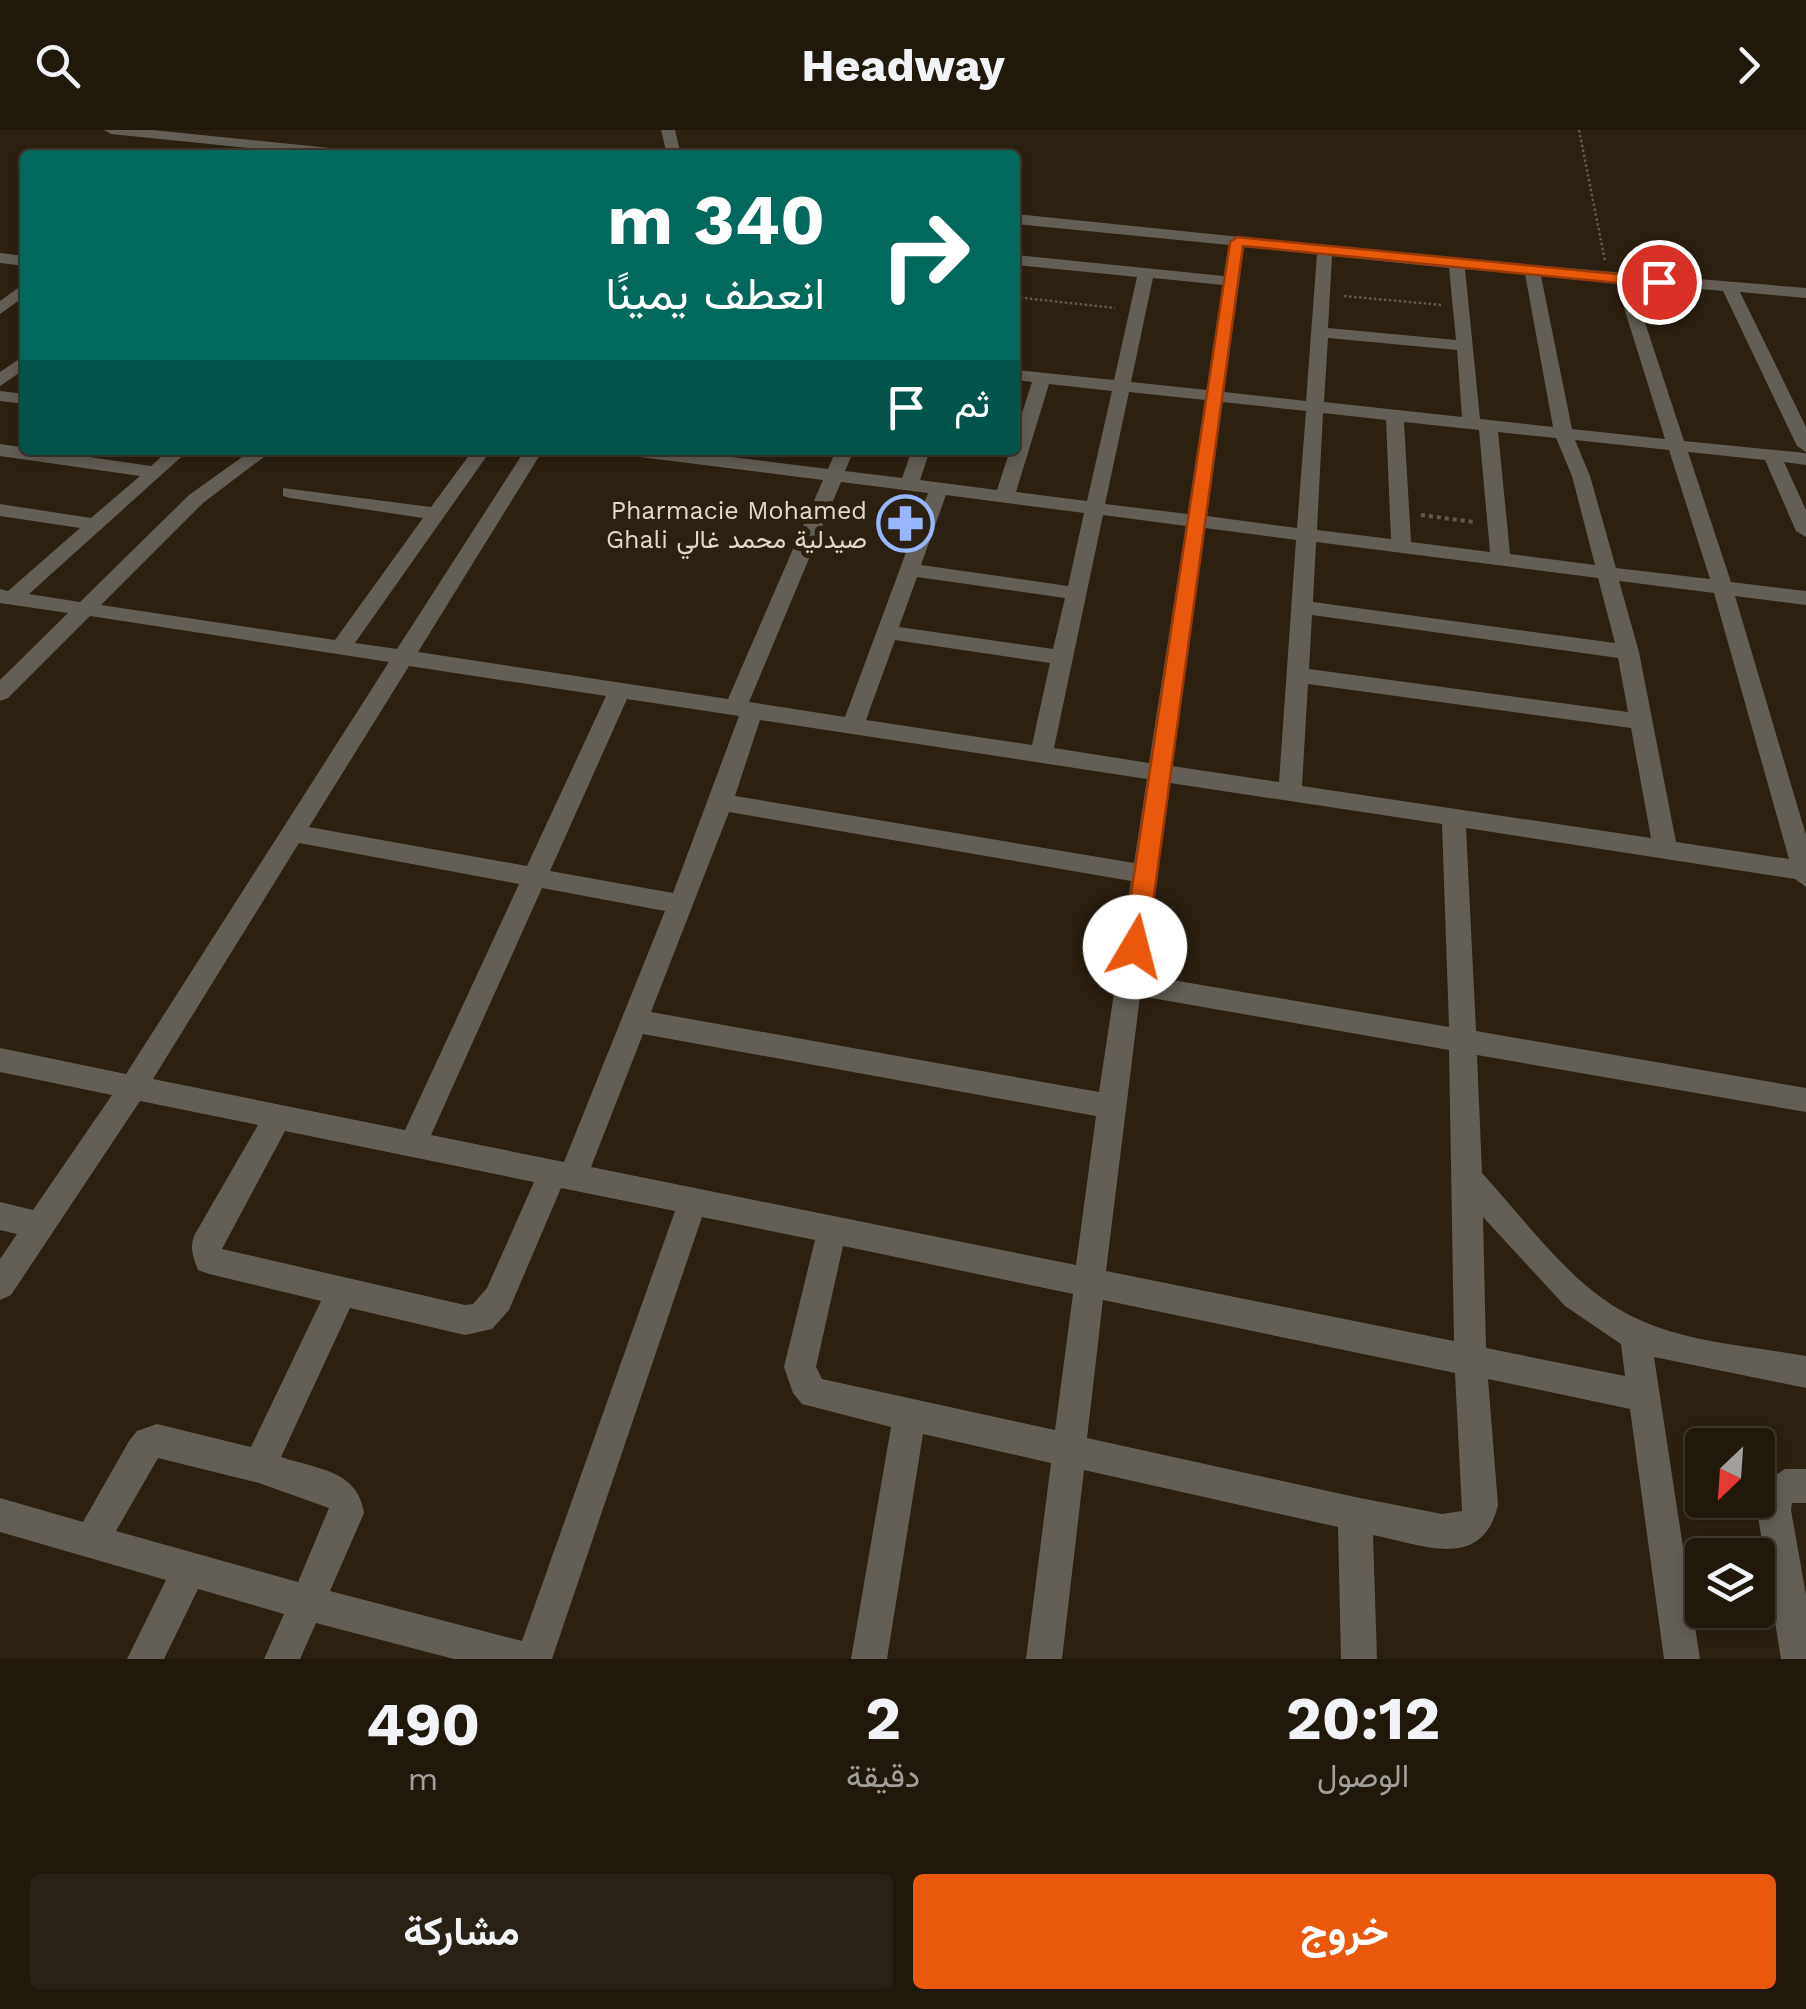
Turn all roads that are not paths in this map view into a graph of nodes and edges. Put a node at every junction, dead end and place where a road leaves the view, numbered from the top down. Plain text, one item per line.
1 (111, 130) edge
2 (303, 150) edge
3 (1020, 220) edge
4 (1237, 242) junction
5 (1325, 250) junction
6 (1020, 260) edge
7 (1457, 264) junction
8 (1532, 271) junction
9 (1146, 272) junction
10 (1616, 279) junction
11 (1231, 281) junction
12 (1730, 288) junction
13 (20, 292) edge
14 (1806, 294) edge
15 (0, 309) edge
16 (1320, 332) junction
17 (1464, 346) junction
18 (20, 364) edge
19 (1020, 376) edge
20 (1042, 378) junction
21 (0, 382) edge
22 (1122, 386) junction
23 (1214, 397) junction
24 (1316, 408) junction
25 (1395, 417) junction
26 (1480, 426) junction
27 (1564, 436) junction
28 (1806, 446) edge
29 (1020, 448) edge
30 (1679, 448) junction
31 (35, 455) edge
32 (174, 455) edge
33 (256, 455) edge
34 (478, 455) edge
35 (531, 455) edge
36 (701, 455) edge
37 (843, 455) edge
38 (920, 455) edge
39 (1018, 455) edge
40 (1772, 456) junction
41 (744, 458) edge
42 (1806, 459) edge
43 (153, 472) junction
44 (834, 478) junction
45 (908, 487) junction
46 (938, 491) junction
47 (290, 492) dead end
48 (1004, 499) junction
49 (0, 510) edge
50 (1094, 511) junction
51 (436, 514) junction
52 (1197, 523) junction
53 (94, 524) junction
54 (1806, 531) edge
55 (1305, 538) junction
56 (1401, 548) junction
57 (1501, 562) junction
58 (909, 570) junction
59 (1606, 575) junction
60 (1723, 590) junction
61 (1074, 592) junction
62 (6, 597) edge
63 (1806, 598) edge
64 (1302, 607) junction
65 (82, 610) junction
66 (887, 632) junction
67 (341, 648) junction
68 (1628, 652) junction
69 (403, 656) junction
70 (1061, 657) junction
71 (1296, 676) junction
72 (620, 690) junction
73 (1, 691) edge
74 (743, 709) junction
75 (1642, 722) junction
76 (853, 726) junction
77 (1041, 755) junction
78 (1162, 774) junction
79 (1290, 793) junction
80 (721, 802) junction
81 (1454, 818) junction
82 (292, 833) junction
83 (1666, 849) junction
84 (1805, 873) edge
85 (1145, 874) junction
86 (536, 876) junction
87 (682, 904) junction
88 (1130, 983) junction
89 (636, 1021) junction
90 (1464, 1042) junction
91 (0, 1060) edge
92 (132, 1087) junction
93 (1806, 1100) edge
94 (1111, 1106) junction
95 (278, 1117) junction
96 (414, 1144) junction
97 (563, 1175) junction
98 (1468, 1178) junction
99 (693, 1201) junction
100 (0, 1216) edge
101 (40, 1225) junction
102 (832, 1230) junction
103 (1089, 1282) junction
104 (0, 1285) edge
105 (341, 1293) junction
106 (1635, 1334) junction
107 (1470, 1360) junction
108 (1806, 1372) edge
109 (1646, 1396) junction
110 (909, 1416) junction
111 (1067, 1448) junction
112 (260, 1466) junction
113 (1806, 1486) edge
114 (1355, 1514) junction
115 (0, 1515) edge
116 (92, 1540) junction
117 (190, 1568) junction
118 (308, 1603) junction
119 (146, 1659) edge
120 (282, 1659) edge
121 (523, 1659) edge
122 (534, 1659) edge
123 (868, 1659) edge
124 (1044, 1659) edge
125 (1358, 1659) edge
126 (1682, 1659) edge
127 (1799, 1659) edge

1 - 2 street
3 - 4 street
4 - 5 street
4 - 11 street
5 - 7 street
5 - 16 street
6 - 9 street
7 - 8 street
7 - 17 street
8 - 10 street
8 - 27 street
9 - 11 street
9 - 22 street
10 - 12 street
10 - 30 street
11 - 23 street
12 - 14 street
12 - 28 street
13 - 15 street
16 - 17 street
16 - 24 street
17 - 26 street
18 - 21 street
19 - 20 street
20 - 22 street
20 - 29 street
22 - 23 street
22 - 50 street
23 - 24 street
23 - 52 street
24 - 25 street
24 - 55 street
25 - 26 street
25 - 56 street
26 - 27 street
26 - 57 street
27 - 30 street
27 - 59 street
30 - 40 street
30 - 60 street
31 - 43 street
32 - 43 street
33 - 65 street
34 - 51 street
35 - 69 street
36 - 41 street
37 - 44 street
38 - 45 street
39 - 48 street
40 - 42 street
40 - 54 street
41 - 44 street
43 - 53 street
44 - 45 street
44 - 74 street
45 - 46 street
46 - 48 street
46 - 58 street
47 - 51 street
48 - 50 street
49 - 53 street
50 - 52 street
50 - 61 street
51 - 67 street
52 - 55 street
52 - 78 street
53 - 62 street
55 - 56 street
55 - 64 street
56 - 57 street
57 - 59 street
58 - 61 street
58 - 66 street
59 - 60 street
59 - 68 street
60 - 63 street
60 - 84 street
61 - 70 street
62 - 65 street
64 - 68 street
64 - 71 street
65 - 67 street
65 - 73 street
66 - 70 street
66 - 76 street
67 - 69 street
68 - 75 street
69 - 72 street
69 - 82 street
70 - 77 street
71 - 75 street
71 - 79 street
72 - 74 street
72 - 86 street
74 - 76 street
74 - 80 street
75 - 83 street
76 - 77 street
77 - 78 street
78 - 79 street
78 - 85 street
79 - 81 street
80 - 85 street
80 - 87 street
81 - 83 street
81 - 90 street
82 - 86 street
82 - 92 street
83 - 84 street
85 - 88 street
86 - 87 street
86 - 96 street
87 - 89 street
88 - 90 street
88 - 94 street
89 - 94 street
89 - 97 street
90 - 93 street
90 - 98 street
91 - 92 street
92 - 95 street
92 - 101 street
94 - 103 street
95 - 96 street
95 - 105 street
96 - 97 street
97 - 99 street
97 - 105 street
98 - 106 street
98 - 107 street
99 - 102 street
99 - 122 street
100 - 101 street
101 - 104 street
102 - 103 street
102 - 110 street
103 - 107 street
103 - 111 street
105 - 112 street
106 - 108 street
106 - 109 street
107 - 109 street
107 - 114 street
109 - 126 street
110 - 111 street
110 - 123 street
111 - 114 street
111 - 124 street
112 - 116 street
112 - 118 street
113 - 127 street
114 - 125 street
115 - 116 street
116 - 117 street
117 - 118 street
117 - 119 street
118 - 120 street
118 - 121 street

